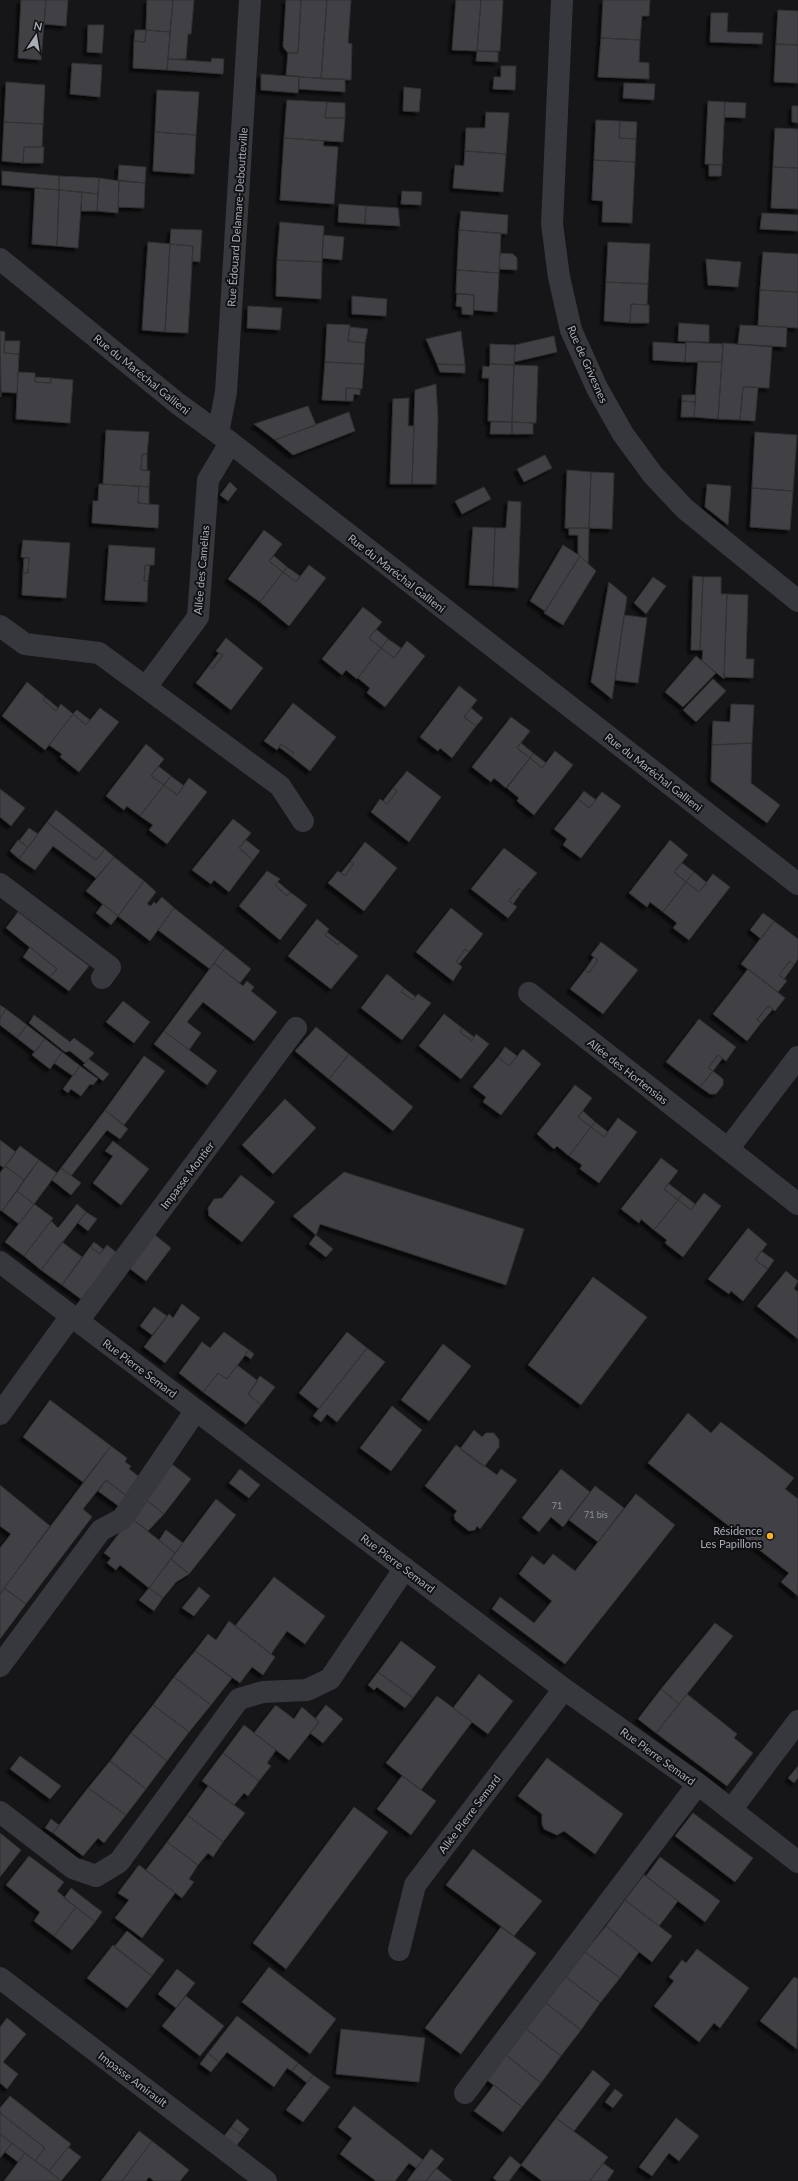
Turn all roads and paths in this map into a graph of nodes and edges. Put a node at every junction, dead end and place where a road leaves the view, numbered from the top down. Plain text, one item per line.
1 (250, 0) edge
2 (562, 0) edge
3 (0, 259) edge
4 (224, 438) junction
5 (798, 601) edge
6 (0, 626) edge
7 (146, 687) junction
8 (303, 821) dead end
9 (0, 884) edge
10 (798, 884) edge
11 (102, 978) dead end
12 (529, 992) dead end
13 (296, 1028) dead end
14 (798, 1057) edge
15 (728, 1149) junction
16 (798, 1204) edge
17 (0, 1262) edge
18 (74, 1319) junction
19 (196, 1410) junction
20 (0, 1414) edge
21 (405, 1568) junction
22 (0, 1666) edge
23 (564, 1689) junction
24 (798, 1721) edge
25 (698, 1784) junction
26 (731, 1810) junction
27 (0, 1812) edge
28 (798, 1862) edge
29 (399, 1950) dead end
30 (0, 1978) edge
31 (465, 2093) dead end
32 (266, 2181) edge

1 - 4 street, Rue Édouard Delamare-Deboutteville
2 - 5 street, Rue de Grivesnes
3 - 4 street, Rue du Maréchal Gallieni
4 - 7 street, Allée des Camélias
4 - 10 street, Rue du Maréchal Gallieni
6 - 7 street
7 - 8 street
9 - 11 street
12 - 15 street, Allée des Hortensias
13 - 18 street, Impasse Montier
14 - 15 street
15 - 16 street, Allée des Hortensias
17 - 18 street, Rue Pierre Semard
18 - 19 street, Rue Pierre Semard
18 - 20 street, Impasse Montier
19 - 21 street, Rue Pierre Semard
19 - 22 street
21 - 23 street, Rue Pierre Semard
21 - 27 street
23 - 25 street, Rue Pierre Semard
23 - 29 street, Allée Pierre Semard
24 - 26 street
25 - 26 street, Rue Pierre Semard
25 - 31 street
26 - 28 street, Rue Pierre Semard
30 - 32 street, Impasse Amirault

